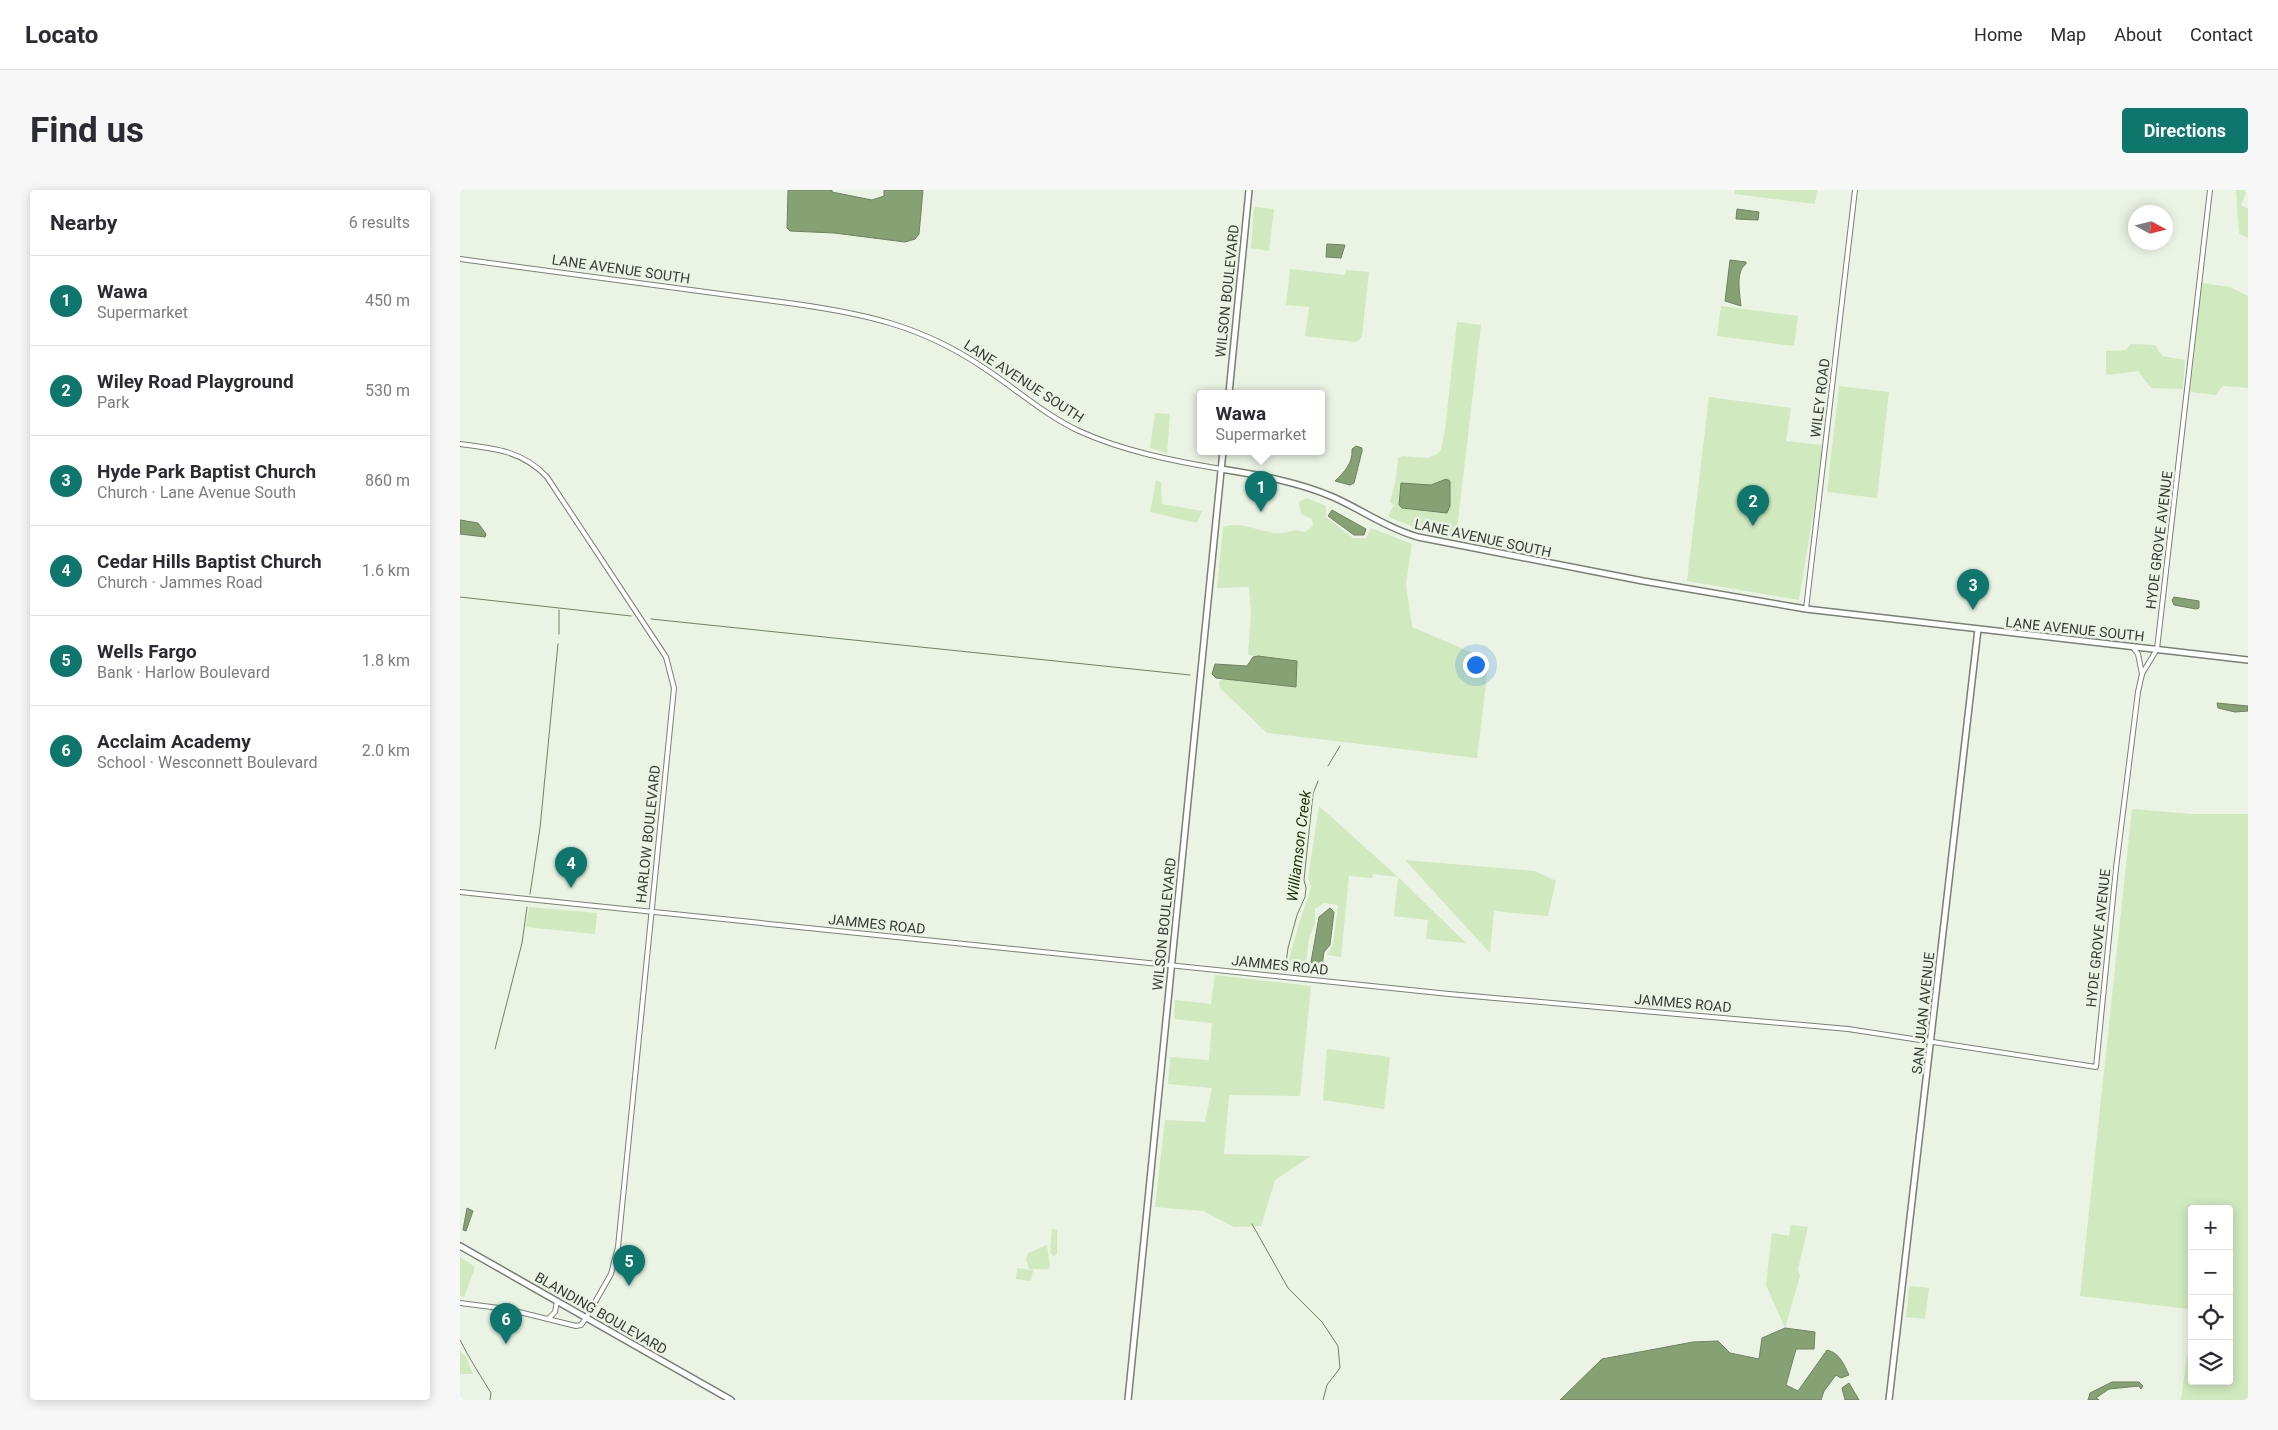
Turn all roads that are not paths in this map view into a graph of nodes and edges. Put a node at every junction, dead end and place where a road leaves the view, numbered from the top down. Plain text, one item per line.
1 (1249, 190) edge
2 (1855, 190) edge
3 (2210, 190) edge
4 (460, 259) edge
5 (1228, 390) edge
6 (460, 444) edge
7 (1223, 455) edge
8 (1221, 468) junction
9 (1806, 609) junction
10 (1978, 629) junction
11 (2132, 646) junction
12 (2157, 649) junction
13 (2248, 660) edge
14 (2142, 674) junction
15 (460, 892) edge
16 (652, 913) junction
17 (1171, 965) junction
18 (1931, 1042) junction
19 (2096, 1067) joint
20 (460, 1246) edge
21 (556, 1301) junction
22 (460, 1303) edge
23 (549, 1318) junction
24 (586, 1318) junction
25 (731, 1400) edge
26 (1128, 1400) edge
27 (1889, 1400) edge

1 - 5 main road, WILSON BOULEVARD
2 - 9 street, WILEY ROAD
3 - 12 street, HYDE GROVE AVENUE
4 - 8 street, LANE AVENUE SOUTH
6 - 16 street, HARLOW BOULEVARD
7 - 8 main road, WILSON BOULEVARD
8 - 9 main road, LANE AVENUE SOUTH
8 - 17 main road, WILSON BOULEVARD
9 - 10 main road, LANE AVENUE SOUTH
10 - 11 main road, LANE AVENUE SOUTH
10 - 18 main road, SAN JUAN AVENUE
11 - 12 main road, LANE AVENUE SOUTH
11 - 14 street
12 - 13 main road, LANE AVENUE SOUTH
12 - 14 street, HYDE GROVE AVENUE
14 - 19 street, HYDE GROVE AVENUE
15 - 16 street, JAMMES ROAD
16 - 17 street, JAMMES ROAD
16 - 24 street, HARLOW BOULEVARD
17 - 18 street, JAMMES ROAD
17 - 26 main road, WILSON BOULEVARD
18 - 19 street, JAMMES ROAD
18 - 27 main road, SAN JUAN AVENUE
20 - 21 main road, BLANDING BOULEVARD
21 - 23 street
21 - 24 main road, BLANDING BOULEVARD
22 - 23 street
23 - 24 street
24 - 25 main road, BLANDING BOULEVARD

